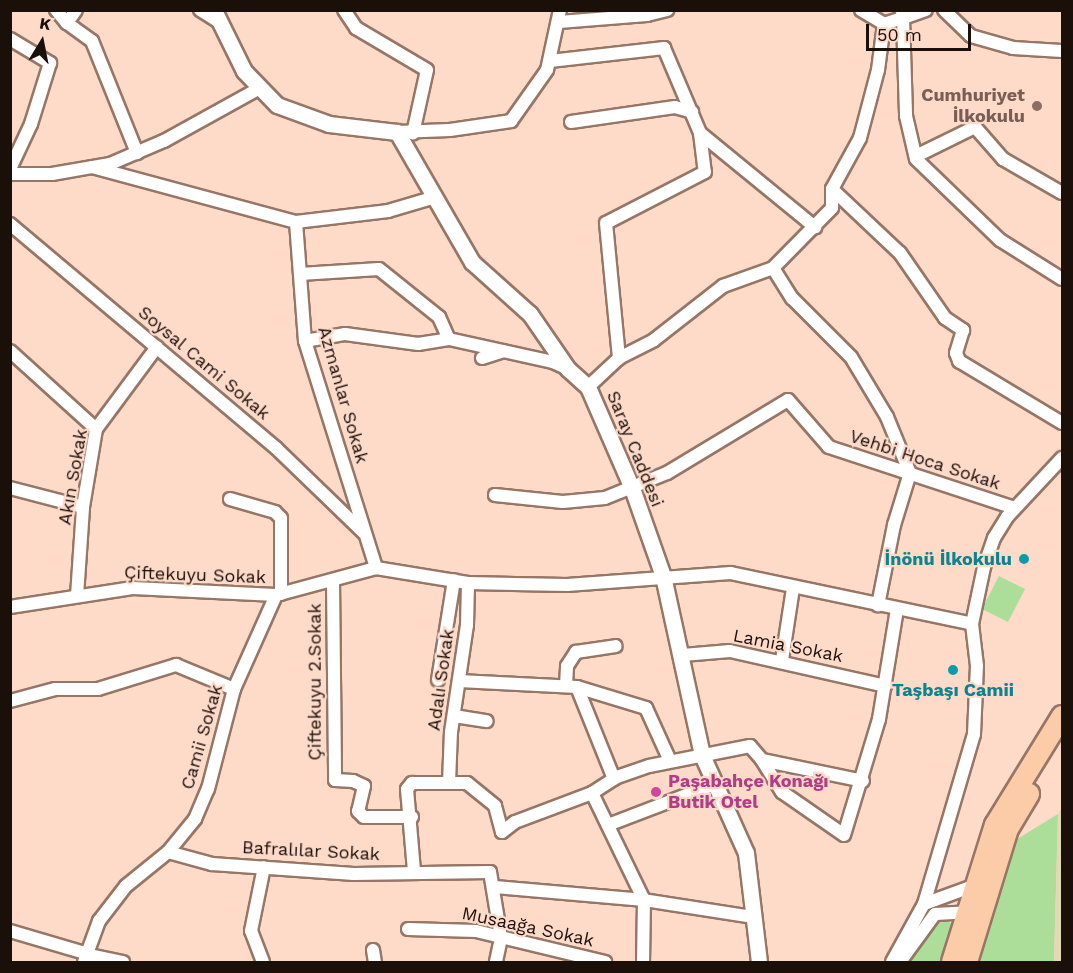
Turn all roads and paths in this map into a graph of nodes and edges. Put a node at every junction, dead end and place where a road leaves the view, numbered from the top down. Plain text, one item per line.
1 (56, 10) edge
2 (76, 10) edge
3 (200, 10) edge
4 (344, 10) edge
5 (667, 10) edge
6 (861, 10) edge
7 (926, 10) edge
8 (944, 10) edge
9 (647, 13) edge
10 (902, 14) edge
11 (217, 16) edge
12 (559, 16) edge
13 (67, 23) junction
14 (884, 24) junction
15 (10, 39) edge
16 (1062, 51) edge
17 (550, 62) junction
18 (260, 88) junction
19 (692, 112) junction
20 (571, 122) dead end
21 (397, 132) junction
22 (413, 133) junction
23 (700, 133) junction
24 (136, 153) junction
25 (916, 156) junction
26 (92, 167) junction
27 (10, 169) edge
28 (10, 174) edge
29 (832, 189) junction
30 (1062, 193) edge
31 (432, 198) junction
32 (296, 222) junction
33 (10, 224) edge
34 (815, 227) junction
35 (773, 268) junction
36 (300, 274) junction
37 (1062, 279) edge
38 (449, 339) junction
39 (305, 341) junction
40 (156, 347) junction
41 (10, 351) edge
42 (503, 351) junction
43 (482, 358) dead end
44 (619, 358) junction
45 (568, 369) junction
46 (588, 387) junction
47 (1062, 423) edge
48 (96, 429) junction
49 (1062, 458) edge
50 (910, 473) junction
51 (10, 488) edge
52 (632, 488) junction
53 (495, 495) dead end
54 (230, 499) dead end
55 (83, 507) junction
56 (1014, 508) junction
57 (368, 536) junction
58 (376, 568) junction
59 (663, 576) junction
60 (333, 580) junction
61 (454, 580) junction
62 (468, 583) junction
63 (793, 588) junction
64 (279, 595) junction
65 (77, 596) junction
66 (878, 605) junction
67 (10, 607) edge
68 (897, 609) junction
69 (972, 624) junction
70 (616, 646) dead end
71 (683, 655) junction
72 (782, 660) junction
73 (438, 680) dead end
74 (459, 681) junction
75 (885, 686) junction
76 (571, 687) junction
77 (234, 689) junction
78 (10, 701) edge
79 (454, 716) junction
80 (1062, 716) edge
81 (487, 721) dead end
82 (1062, 738) edge
83 (702, 755) junction
84 (762, 760) junction
85 (670, 761) junction
86 (614, 779) junction
87 (863, 781) junction
88 (449, 783) junction
89 (715, 784) junction
90 (592, 793) junction
91 (412, 817) junction
92 (608, 825) junction
93 (168, 852) junction
94 (264, 867) junction
95 (414, 871) junction
96 (976, 885) junction
97 (495, 886) junction
98 (644, 900) junction
99 (924, 904) junction
100 (966, 916) junction
101 (753, 917) junction
102 (408, 929) dead end
103 (10, 931) edge
104 (501, 938) junction
105 (85, 956) edge
106 (123, 963) edge
107 (263, 963) edge
108 (496, 963) edge
109 (605, 963) edge
110 (643, 963) edge
111 (759, 963) edge
112 (892, 963) edge
113 (900, 963) edge
114 (952, 963) edge
115 (968, 963) edge

1 - 13 street
2 - 13 street
3 - 11 street
4 - 22 street
5 - 9 street
6 - 14 street
7 - 10 street
8 - 16 street
9 - 12 street
10 - 14 street
10 - 25 street
11 - 18 street
12 - 17 street
13 - 24 street
14 - 29 street
15 - 27 street
17 - 19 street
17 - 22 street
18 - 21 street
18 - 24 street
19 - 20 street
19 - 23 street
21 - 22 street
21 - 31 street, Saray Caddesi
23 - 34 street
23 - 44 street
24 - 26 street
25 - 30 street
25 - 37 street
26 - 28 street
26 - 32 street
29 - 34 street
29 - 47 street
31 - 32 street
31 - 45 street, Saray Caddesi
32 - 36 street, Azmanlar Sokak
33 - 40 street, Soysal Cami Sokak
34 - 35 street
35 - 44 street
35 - 50 street
36 - 38 street
36 - 39 street, Azmanlar Sokak
38 - 39 street
38 - 42 street
39 - 57 street, Azmanlar Sokak
40 - 48 street, Akın Sokak
40 - 57 street, Soysal Cami Sokak
41 - 48 street
42 - 43 street
42 - 45 street
44 - 46 street
45 - 46 street, Saray Caddesi
46 - 52 street, Saray Caddesi
48 - 55 street, Akın Sokak
49 - 56 street
50 - 52 street, Vehbi Hoca Sokak
50 - 56 street, Vehbi Hoca Sokak
50 - 66 street
51 - 55 street
52 - 53 street
52 - 59 street, Saray Caddesi
54 - 64 street
55 - 65 street, Akın Sokak
56 - 69 street
57 - 58 street, Azmanlar Sokak
58 - 60 street, Çiftekuyu Sokak
58 - 61 street, Çiftekuyu Sokak
59 - 62 street, Çiftekuyu Sokak
59 - 63 street, Çiftekuyu Sokak
59 - 71 street, Saray Caddesi
60 - 64 street, Çiftekuyu Sokak
60 - 91 street, Çiftekuyu 2.Sokak
61 - 62 street, Çiftekuyu Sokak
61 - 73 street
62 - 74 street, Adalı Sokak
63 - 66 street, Çiftekuyu Sokak
63 - 72 street
64 - 65 street, Çiftekuyu Sokak
64 - 77 street, Camii Sokak
65 - 67 street, Çiftekuyu Sokak
66 - 68 street, Çiftekuyu Sokak
68 - 69 street, Çiftekuyu Sokak
68 - 75 street
69 - 99 street
70 - 76 street
71 - 72 street, Lamia Sokak
71 - 83 street, Saray Caddesi
72 - 75 street, Lamia Sokak
74 - 76 street
74 - 79 street, Adalı Sokak
75 - 87 street
76 - 85 street
76 - 86 street
77 - 78 street
77 - 93 street, Camii Sokak
79 - 81 street
79 - 88 street, Adalı Sokak
80 - 96 main road
82 - 100 main road
83 - 84 street
83 - 85 street
83 - 89 street, Saray Caddesi
84 - 87 street
84 - 87 street
85 - 86 street
86 - 90 street
88 - 90 street
88 - 91 street
89 - 92 street
89 - 101 street, Saray Caddesi
90 - 92 street
91 - 95 street
92 - 98 street
93 - 94 street, Bafralılar Sokak
93 - 105 street, Camii Sokak
94 - 95 street, Bafralılar Sokak
94 - 107 street
95 - 97 street, Bafralılar Sokak
96 - 99 street
96 - 100 main road
97 - 98 street
97 - 104 street
98 - 101 street
98 - 110 street
99 - 112 street
100 - 113 street
100 - 114 main road
100 - 115 main road
101 - 111 street, Saray Caddesi
102 - 104 street, Musaağa Sokak
103 - 105 street
104 - 108 street
104 - 109 street, Musaağa Sokak
105 - 106 street

